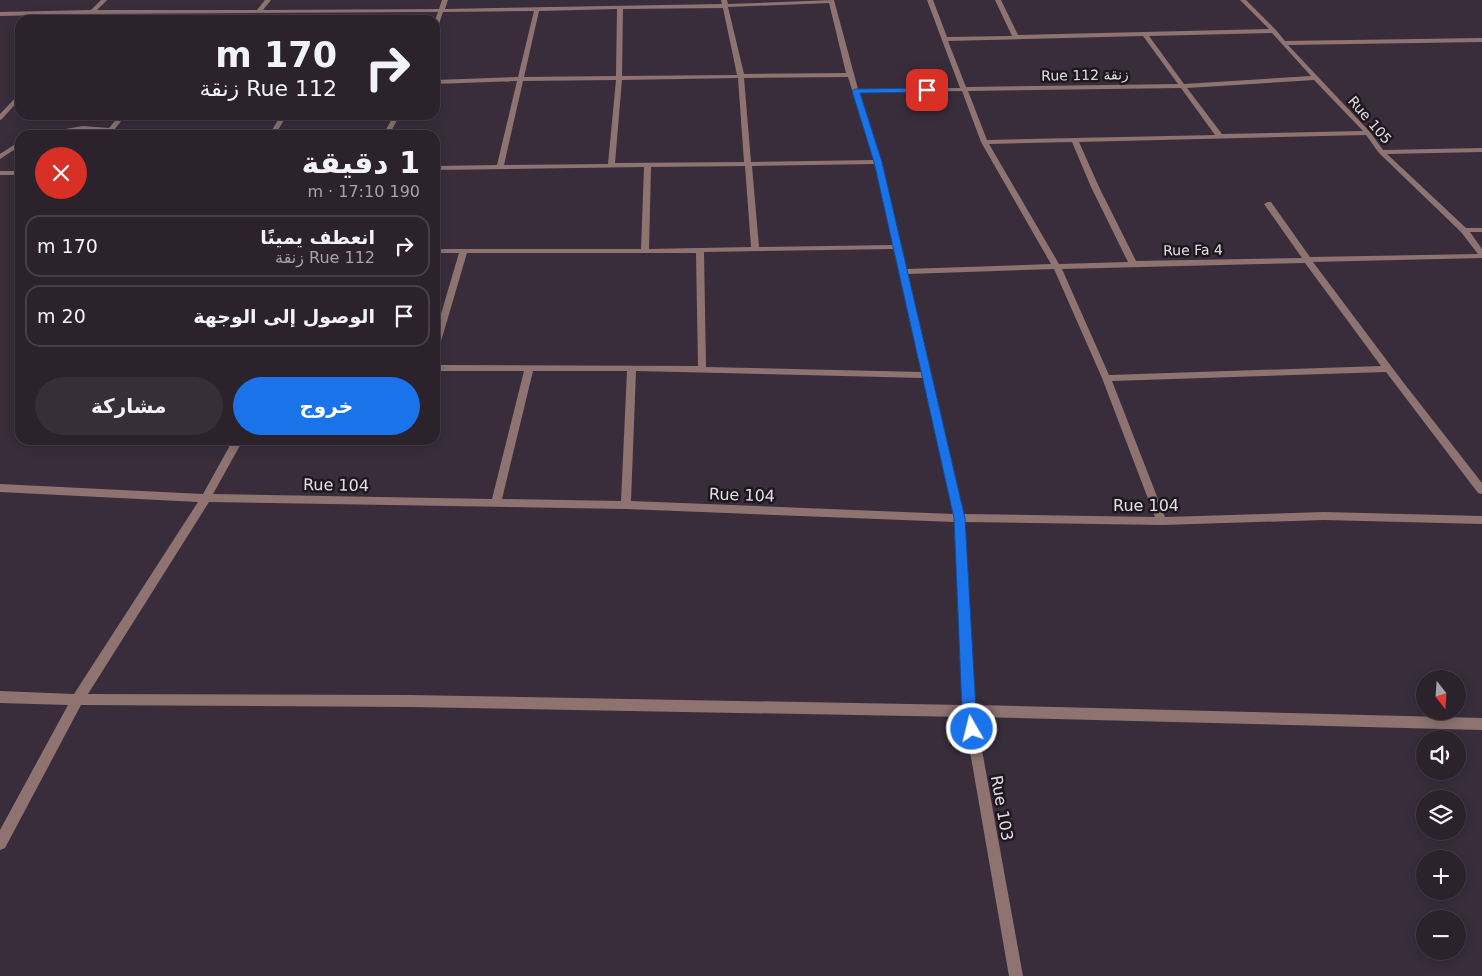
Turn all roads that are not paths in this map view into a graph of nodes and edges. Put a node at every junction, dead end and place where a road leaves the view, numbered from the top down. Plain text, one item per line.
1 (104, 0) edge
2 (268, 0) edge
3 (445, 0) edge
4 (930, 0) edge
5 (998, 0) edge
6 (1242, 0) edge
7 (831, 1) edge
8 (725, 3) edge
9 (620, 7) junction
10 (537, 8) junction
11 (441, 10) junction
12 (91, 12) junction
13 (259, 12) junction
14 (344, 12) junction
15 (206, 13) joint
16 (0, 14) edge
17 (88, 15) edge
18 (342, 15) edge
19 (439, 15) edge
20 (1274, 31) junction
21 (1145, 36) junction
22 (1016, 37) junction
23 (945, 40) junction
24 (1482, 40) edge
25 (1283, 43) junction
26 (850, 76) junction
27 (619, 78) junction
28 (741, 78) junction
29 (1316, 78) junction
30 (521, 79) junction
31 (440, 82) edge
32 (1182, 86) junction
33 (963, 90) junction
34 (855, 91) junction
35 (15, 101) edge
36 (0, 118) edge
37 (119, 120) edge
38 (71, 130) edge
39 (96, 130) edge
40 (110, 130) edge
41 (1368, 133) junction
42 (1220, 137) junction
43 (1075, 140) junction
44 (984, 142) junction
45 (15, 146) edge
46 (1482, 150) edge
47 (1381, 152) junction
48 (0, 157) edge
49 (878, 162) junction
50 (749, 164) junction
51 (500, 166) junction
52 (611, 166) junction
53 (648, 166) junction
54 (440, 168) edge
55 (0, 173) edge
56 (15, 173) edge
57 (1268, 204) dead end
58 (1464, 230) junction
59 (1482, 230) edge
60 (898, 247) junction
61 (755, 248) junction
62 (440, 250) edge
63 (464, 250) junction
64 (700, 250) junction
65 (645, 251) junction
66 (1482, 255) edge
67 (1306, 260) junction
68 (1133, 264) junction
69 (1057, 267) junction
70 (905, 272) junction
71 (440, 331) edge
72 (440, 368) edge
73 (632, 368) junction
74 (529, 369) junction
75 (1387, 369) junction
76 (702, 370) junction
77 (928, 375) junction
78 (1106, 378) junction
79 (235, 445) edge
80 (0, 488) edge
81 (1482, 490) edge
82 (206, 498) junction
83 (496, 502) junction
84 (626, 505) junction
85 (960, 518) junction
86 (1482, 520) edge
87 (1162, 521) junction
88 (0, 697) edge
89 (77, 700) junction
90 (969, 710) junction
91 (1482, 724) edge
92 (0, 843) edge
93 (1016, 976) edge

1 - 12 street
2 - 13 street
3 - 11 street
4 - 23 street
5 - 22 street
6 - 20 street, Rue 105
7 - 8 street
7 - 26 street, Rue 103
8 - 9 street
8 - 28 street
9 - 10 street
9 - 27 street
10 - 11 street
10 - 30 street
11 - 14 street
11 - 19 street
12 - 15 street
12 - 16 street
12 - 17 street
13 - 14 street
13 - 15 street
14 - 18 street
20 - 21 street
20 - 25 street, Rue 105
21 - 22 street
21 - 32 street
22 - 23 street
23 - 33 street
24 - 25 street
25 - 29 street, Rue 105
26 - 28 street
26 - 34 street, Rue 103
27 - 28 street
27 - 30 street
27 - 52 street
28 - 50 street
29 - 32 street, Rue 112 زنقة
29 - 41 street, Rue 105
30 - 31 street
30 - 51 street
32 - 33 street, Rue 112 زنقة
32 - 42 street
33 - 34 street, Rue 112 زنقة
33 - 44 street
34 - 49 street, Rue 103
35 - 36 street
37 - 40 street
38 - 39 street
41 - 42 street
41 - 47 street, Rue 105
42 - 43 street
43 - 44 street
43 - 68 street
44 - 69 street
45 - 48 street
46 - 47 street
47 - 58 street, Rue 105
49 - 50 street
49 - 60 street, Rue 103
50 - 53 street
50 - 61 street
51 - 52 street
51 - 54 street
52 - 53 street
53 - 65 street
55 - 56 street
57 - 67 street
58 - 59 street
58 - 66 street, Rue 105
60 - 61 street
60 - 70 street, Rue 103
61 - 64 street
62 - 63 street
63 - 65 street
63 - 71 street
64 - 65 street
64 - 76 street
66 - 67 street, Rue Fa 4
67 - 68 street, Rue Fa 4
67 - 75 street
68 - 69 street, Rue Fa 4
69 - 70 street, Rue Fa 4
69 - 78 street
70 - 77 street, Rue 103
72 - 74 street
73 - 74 street
73 - 76 street
73 - 84 street
74 - 83 street
75 - 78 street
75 - 81 street
76 - 77 street
77 - 85 street, Rue 103
78 - 87 street
79 - 82 street
80 - 82 street, Rue 104
82 - 83 street, Rue 104
82 - 89 street
83 - 84 street, Rue 104
84 - 85 street, Rue 104
85 - 87 street, Rue 104
85 - 90 street, Rue 103
86 - 87 street, Rue 104
88 - 89 street
89 - 90 street
89 - 92 street
90 - 91 street
90 - 93 street, Rue 103

